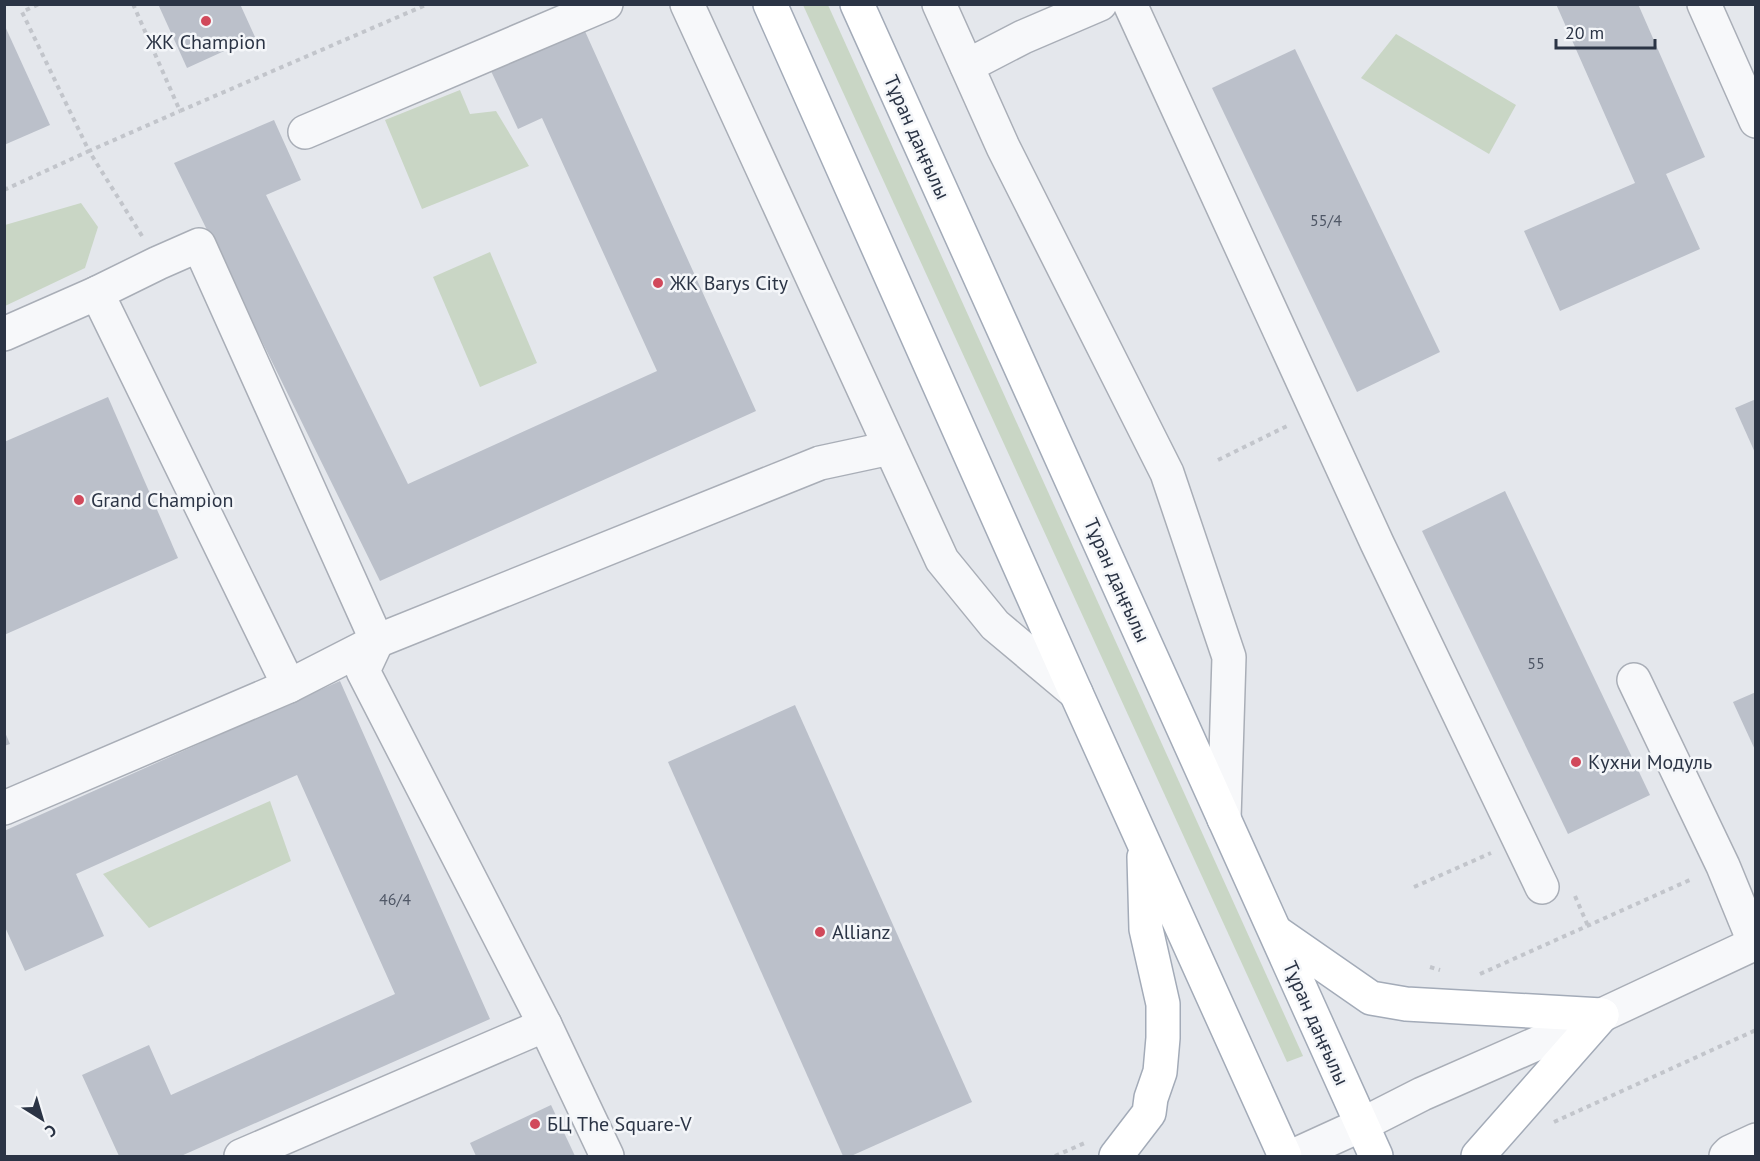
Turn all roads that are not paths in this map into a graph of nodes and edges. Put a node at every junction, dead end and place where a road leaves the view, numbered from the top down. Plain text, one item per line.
1 (606, 4) edge
2 (687, 4) edge
3 (770, 4) edge
4 (857, 4) edge
5 (939, 4) edge
6 (1100, 4) edge
7 (1130, 4) edge
8 (1704, 4) edge
9 (967, 66) junction
10 (1755, 121) edge
11 (305, 132) dead end
12 (97, 293) junction
13 (4, 334) edge
14 (890, 447) junction
15 (377, 641) junction
16 (1634, 680) dead end
17 (289, 686) junction
18 (1076, 693) junction
19 (4, 808) edge
20 (1224, 819) junction
21 (1144, 843) junction
22 (1542, 887) dead end
23 (1276, 932) junction
24 (1755, 944) edge
25 (1602, 1015) junction
26 (545, 1025) junction
27 (1361, 1125) junction
28 (1755, 1140) edge
29 (242, 1156) edge
30 (607, 1156) edge
31 (1116, 1156) edge
32 (1286, 1156) edge
33 (1293, 1156) edge
34 (1376, 1156) edge
35 (1478, 1156) edge
36 (1726, 1156) edge

1 - 11 street
2 - 14 street
3 - 18 main road
4 - 20 main road, Тұран даңғылы
5 - 9 street
6 - 9 street
7 - 22 street
8 - 10 street
9 - 20 street
12 - 13 street
12 - 15 street
12 - 17 street
14 - 15 street
14 - 18 street
15 - 17 street
15 - 26 street
16 - 24 street
17 - 19 street
18 - 21 main road
20 - 23 main road, Тұран даңғылы
21 - 31 main road
21 - 32 main road
23 - 25 main road
23 - 27 main road, Тұран даңғылы
24 - 25 street
25 - 27 street
25 - 35 main road
26 - 29 street
26 - 30 street
27 - 33 street
27 - 34 main road, Тұран даңғылы
28 - 36 street

